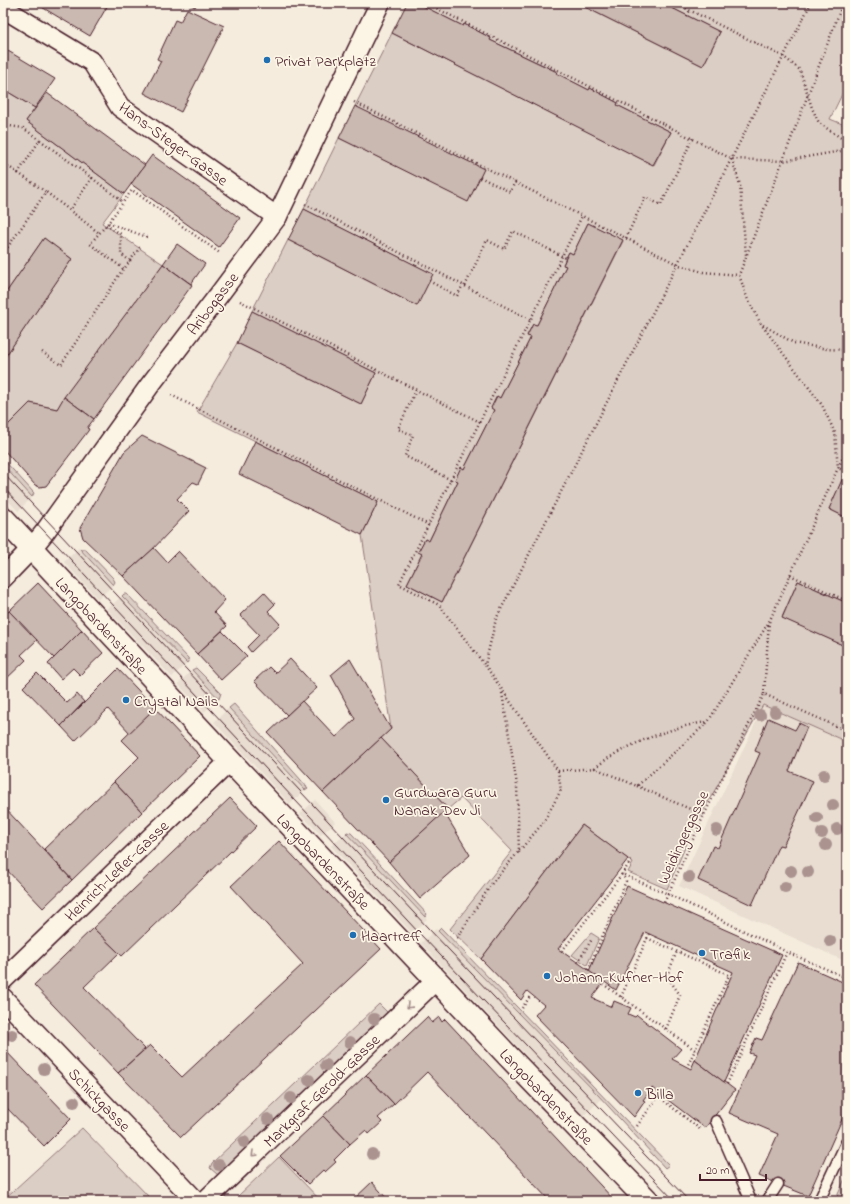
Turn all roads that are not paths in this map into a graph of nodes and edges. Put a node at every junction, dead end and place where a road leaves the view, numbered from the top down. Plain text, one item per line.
1 (380, 3) edge
2 (3, 8) edge
3 (277, 217) junction
4 (3, 518) edge
5 (31, 550) junction
6 (3, 578) edge
7 (230, 761) junction
8 (437, 979) junction
9 (3, 980) edge
10 (3, 998) edge
11 (716, 1121) road end
12 (847, 1141) edge
13 (778, 1184) dead end
14 (196, 1201) edge
15 (205, 1201) edge
16 (648, 1201) edge
17 (751, 1201) edge
18 (767, 1201) edge
19 (819, 1201) edge

1 - 3 street, Aribogasse
2 - 3 street, Hans-Steger-Gasse
3 - 5 street, Aribogasse
4 - 5 street, Langobardenstraße
5 - 6 street, Aribogasse
5 - 7 street, Langobardenstraße
7 - 8 street, Langobardenstraße
7 - 9 street, Heinrich-Lefler-Gasse
8 -> 15 street, Markgraf-Gerold-Gasse
8 - 16 street, Langobardenstraße
10 - 14 street, Schickgasse
11 - 17 lane
12 - 19 lane
13 - 18 lane

